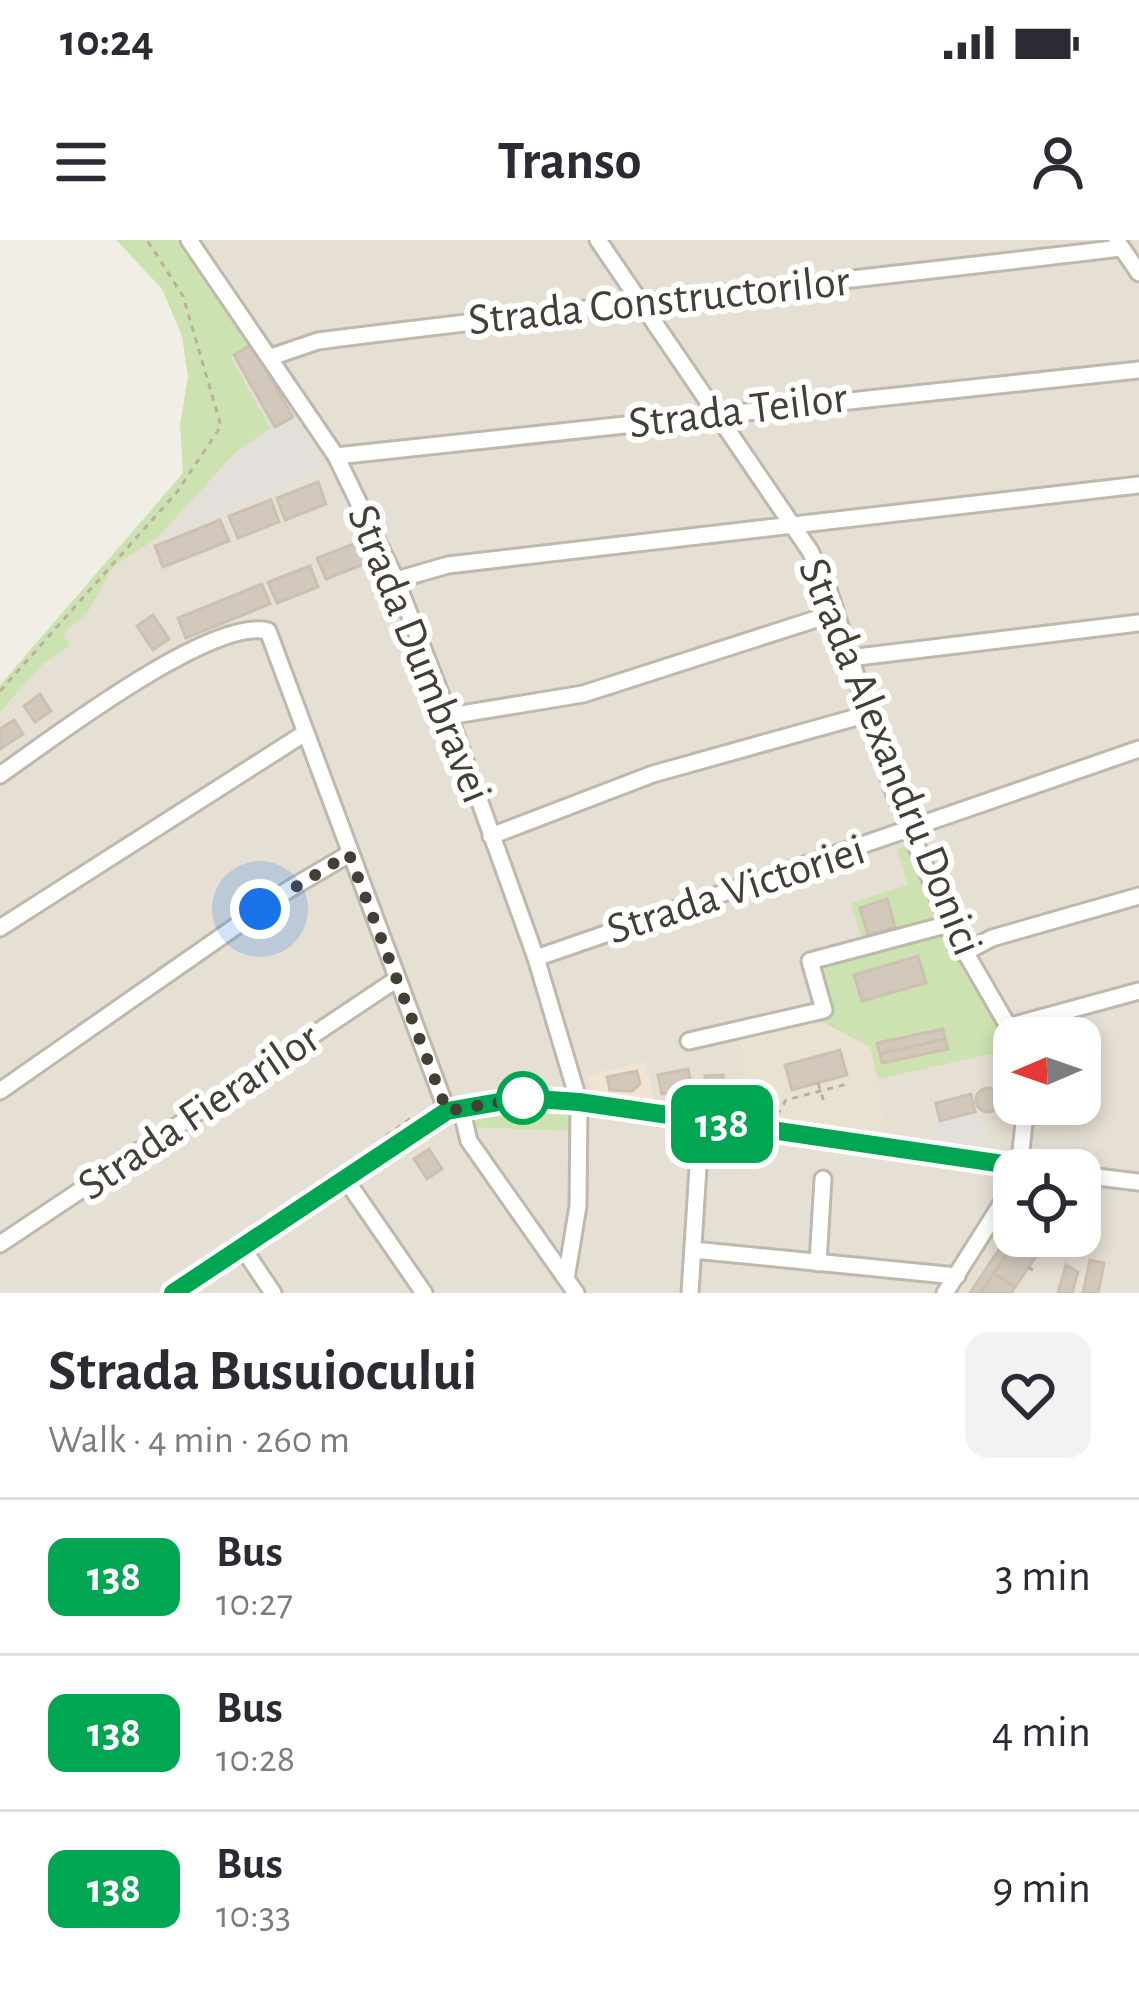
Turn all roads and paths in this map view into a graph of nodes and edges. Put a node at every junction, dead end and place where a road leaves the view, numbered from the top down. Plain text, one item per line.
1 (147, 240) edge
2 (189, 240) edge
3 (598, 240) edge
4 (1118, 244) edge
5 (1139, 273) edge
6 (640, 301) junction
7 (271, 357) junction
8 (1139, 370) edge
9 (718, 413) junction
10 (336, 456) junction
11 (1139, 485) edge
12 (792, 525) junction
13 (396, 580) junction
14 (835, 613) junction
15 (1139, 622) edge
16 (849, 658) junction
17 (0, 691) edge
18 (868, 714) junction
19 (449, 716) junction
20 (305, 733) junction
21 (1139, 749) edge
22 (0, 775) edge
23 (912, 832) junction
24 (491, 836) junction
25 (349, 854) junction
26 (1139, 896) edge
27 (949, 923) junction
28 (0, 928) edge
29 (964, 953) junction
30 (536, 958) junction
31 (397, 980) junction
32 (1139, 991) edge
33 (1004, 1017) edge
34 (1059, 1017) edge
35 (689, 1040) dead end
36 (818, 1083) dead end
37 (847, 1084) dead end
38 (0, 1091) edge
39 (821, 1091) junction
40 (579, 1102) junction
41 (824, 1102) dead end
42 (454, 1110) junction
43 (416, 1115) dead end
44 (777, 1115) dead end
45 (701, 1121) junction
46 (385, 1141) dead end
47 (993, 1164) edge
48 (344, 1177) junction
49 (1101, 1177) edge
50 (823, 1179) dead end
51 (1139, 1182) edge
52 (993, 1218) edge
53 (0, 1244) edge
54 (242, 1247) junction
55 (693, 1250) junction
56 (818, 1263) junction
57 (957, 1276) junction
58 (571, 1286) edge
59 (173, 1293) edge
60 (273, 1293) edge
61 (424, 1293) edge
62 (690, 1293) edge
63 (945, 1293) edge

1 - 17 path
2 - 7 street, Strada Dumbravei
3 - 6 street, Strada Alexandru Donici
4 - 5 street
4 - 6 street, Strada Constructorilor
6 - 7 street, Strada Constructorilor
6 - 9 street, Strada Alexandru Donici
7 - 10 street, Strada Dumbravei
8 - 9 street, Strada Teilor
9 - 10 street, Strada Teilor
9 - 12 street, Strada Alexandru Donici
10 - 13 street, Strada Dumbravei
11 - 12 street
12 - 13 street
12 - 14 street, Strada Alexandru Donici
13 - 19 street, Strada Dumbravei
14 - 16 street, Strada Alexandru Donici
14 - 19 street
15 - 16 street
16 - 18 street, Strada Alexandru Donici
18 - 23 street, Strada Alexandru Donici
18 - 24 street
19 - 24 street, Strada Dumbravei
20 - 22 street
20 - 25 street
20 - 28 street
21 - 23 street, Strada Victoriei
23 - 27 street, Strada Alexandru Donici
23 - 30 street, Strada Victoriei
24 - 30 street, Strada Dumbravei
25 - 31 street
25 - 38 street
26 - 29 street
27 - 29 street, Strada Alexandru Donici
27 - 35 street
29 - 33 street, Strada Alexandru Donici
30 - 40 street, Strada Dumbravei
31 - 42 street
31 - 53 street, Strada Fierarilor
32 - 34 street
36 - 39 path
37 - 39 path
39 - 41 path
39 - 44 path
40 - 42 street
40 - 45 street
40 - 58 street, Strada Dumbravei
42 - 48 street
42 - 58 street
43 - 46 path
45 - 47 street
45 - 55 street
48 - 54 street
48 - 61 street
49 - 51 street
50 - 56 street
52 - 57 street
54 - 59 street
54 - 60 street
55 - 56 street
55 - 62 street
56 - 57 street
57 - 63 street

